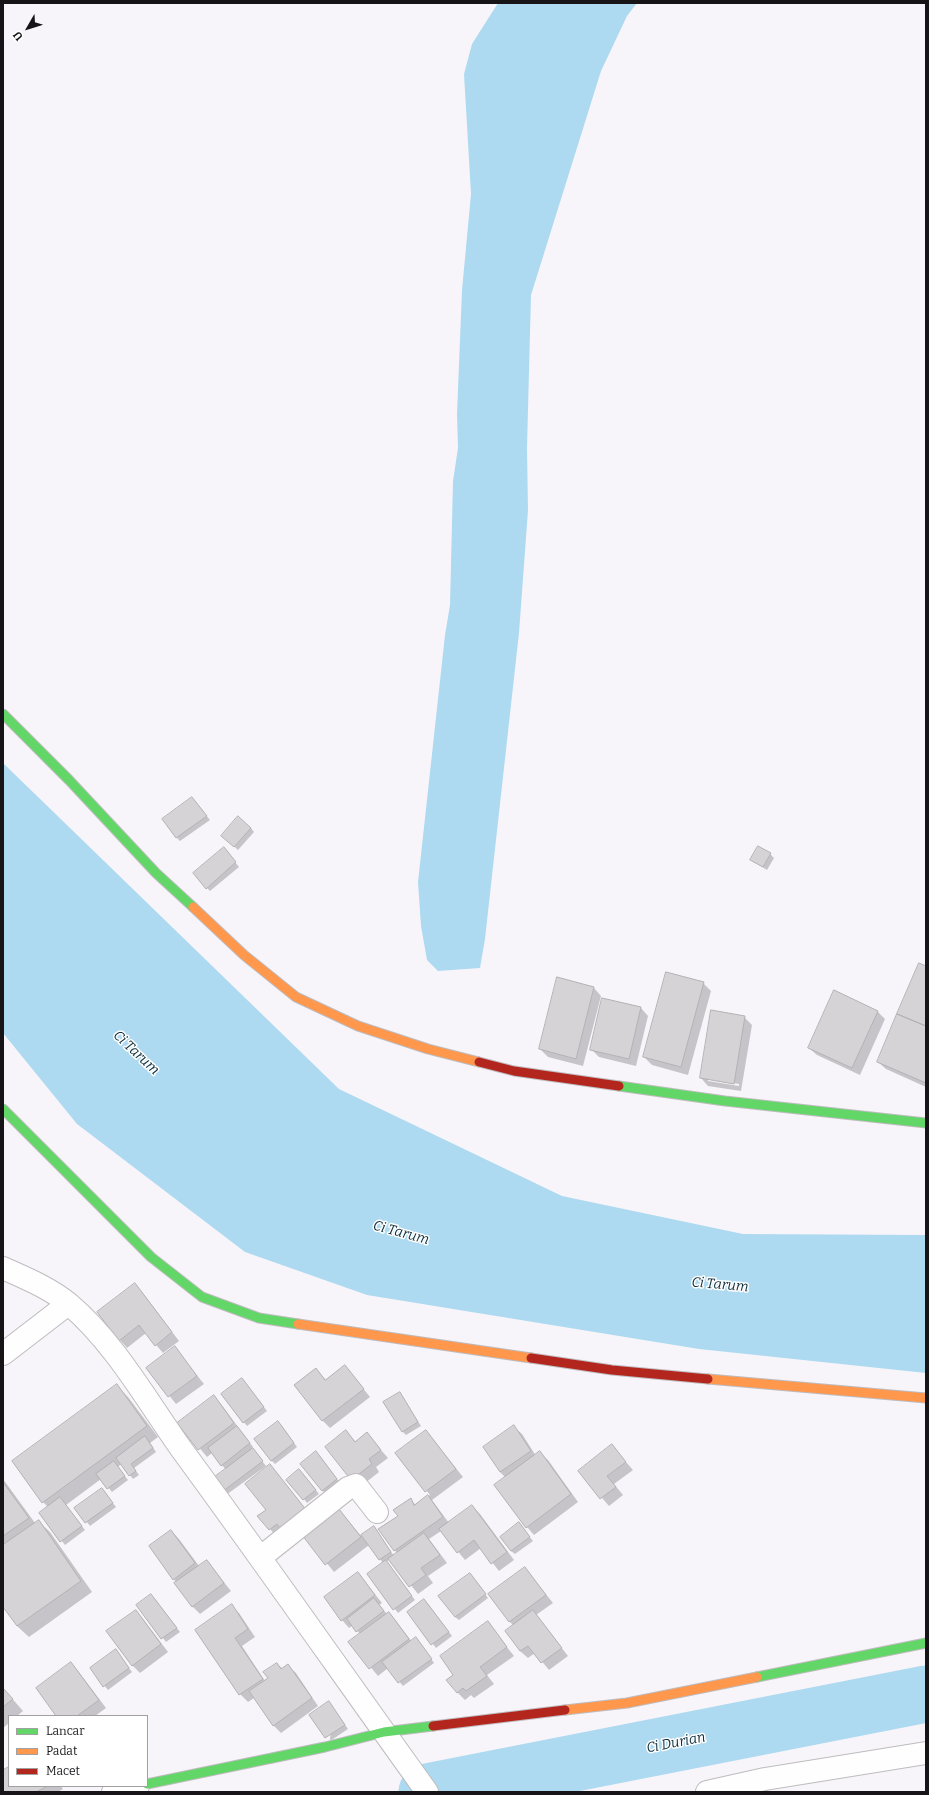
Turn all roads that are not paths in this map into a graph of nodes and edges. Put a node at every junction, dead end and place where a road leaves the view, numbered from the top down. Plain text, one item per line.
1 (3, 714) edge
2 (3, 1109) edge
3 (926, 1123) edge
4 (3, 1268) edge
5 (68, 1304) junction
6 (3, 1354) edge
7 (926, 1398) edge
8 (377, 1512) dead end
9 (261, 1557) junction
10 (926, 1643) edge
11 (384, 1732) junction
12 (926, 1753) edge
13 (148, 1784) edge
14 (134, 1787) edge
15 (113, 1792) edge
16 (427, 1792) edge
17 (707, 1792) edge

1 - 3 street
2 - 7 street
4 - 5 street
5 - 6 street
5 - 9 street
8 - 9 street
9 - 11 street
10 - 11 street
11 - 13 street
11 - 16 street
12 - 17 street
14 - 15 street

